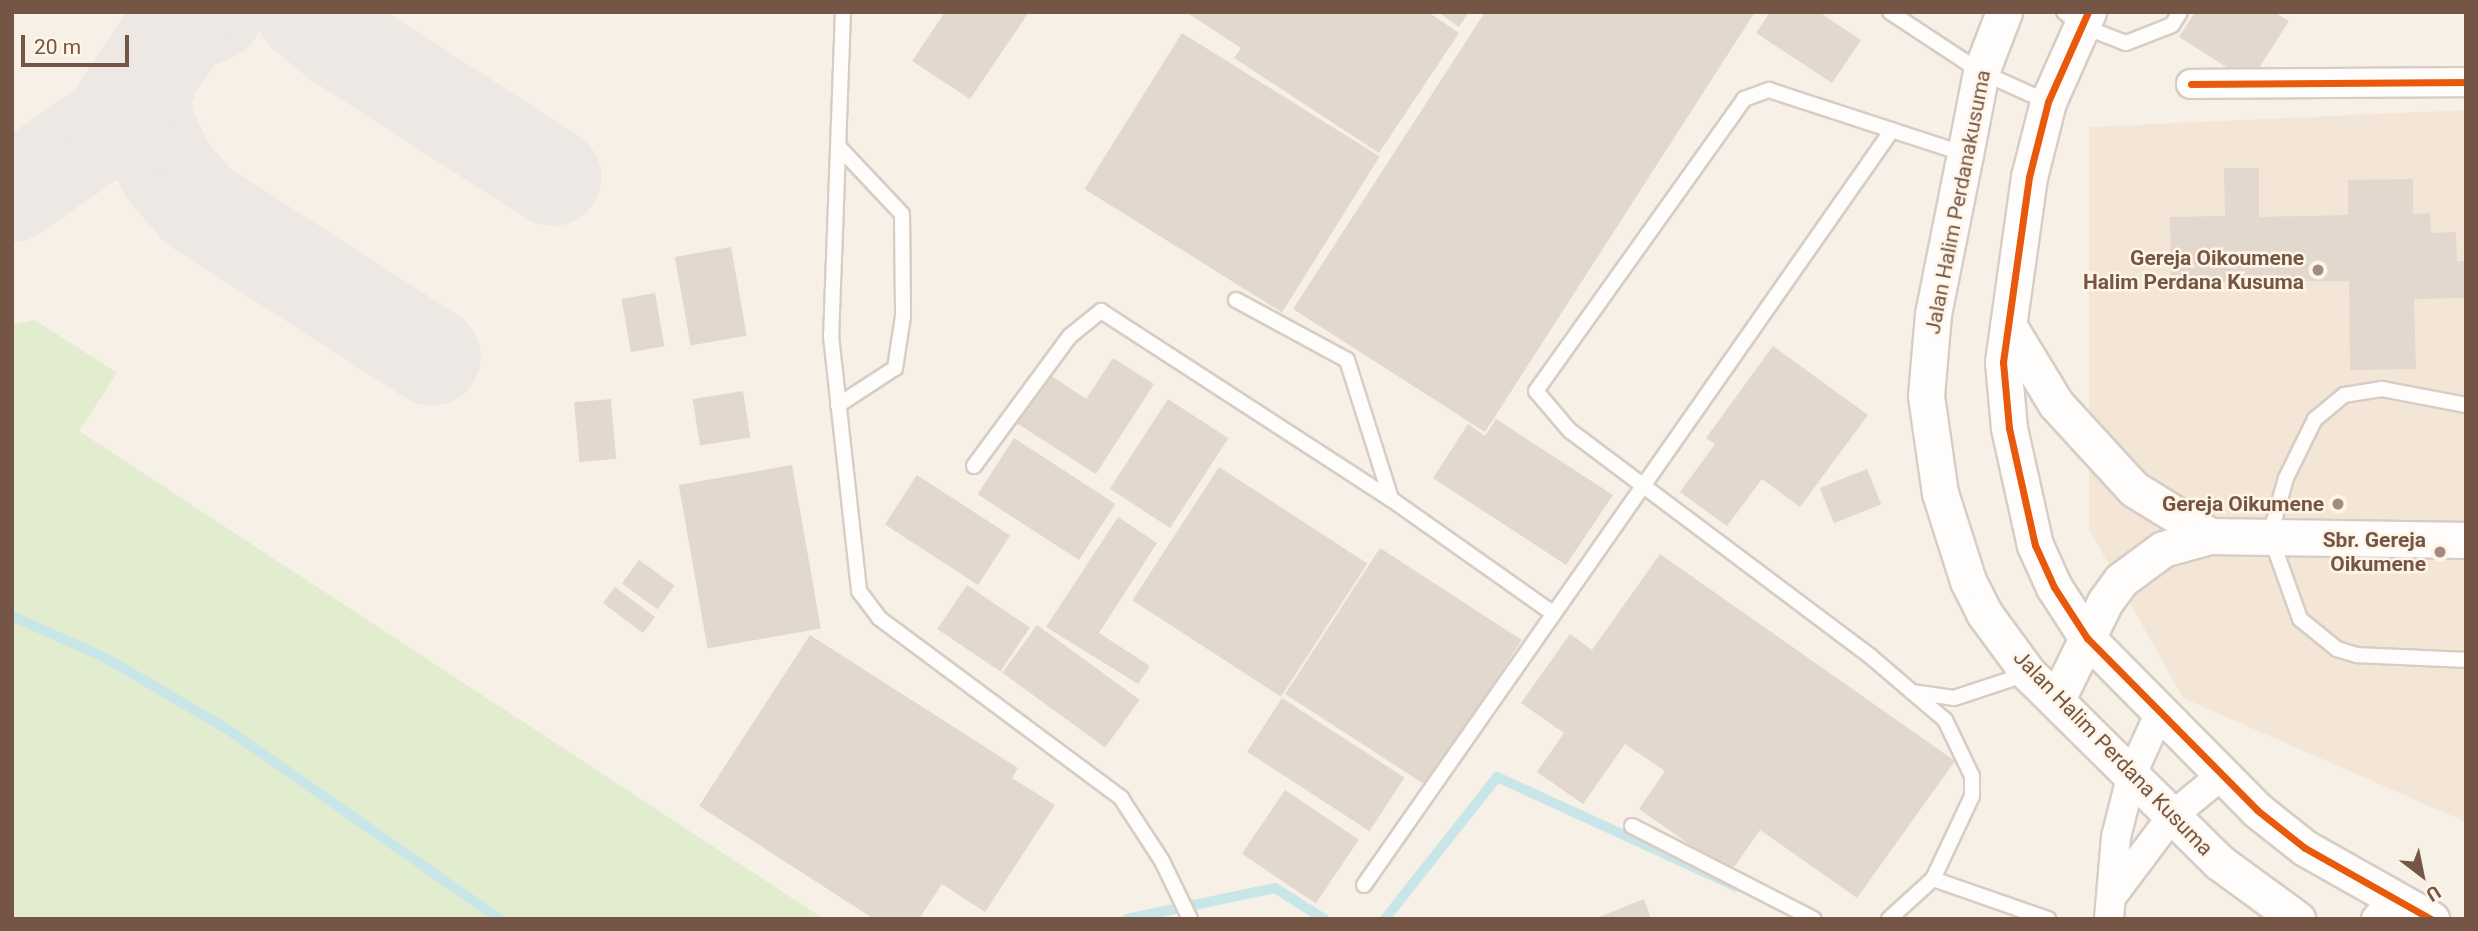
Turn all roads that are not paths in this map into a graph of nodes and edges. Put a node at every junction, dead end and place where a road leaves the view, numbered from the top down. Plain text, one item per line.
1 (843, 12) edge
2 (1890, 12) edge
3 (2004, 12) edge
4 (2180, 12) edge
5 (2078, 17) edge
6 (1982, 72) junction
7 (2466, 82) edge
8 (2191, 84) dead end
9 (2048, 102) junction
10 (1892, 130) junction
11 (838, 146) junction
12 (1965, 154) junction
13 (1236, 300) dead end
14 (2008, 325) junction
15 (1926, 396) joint
16 (838, 405) junction
17 (2466, 405) edge
18 (974, 466) dead end
19 (1643, 485) junction
20 (1391, 499) junction
21 (2270, 535) junction
22 (2210, 536) junction
23 (2466, 540) edge
24 (1554, 614) junction
25 (2087, 638) junction
26 (2466, 660) edge
27 (2028, 673) junction
28 (1912, 692) junction
29 (2057, 699) junction
30 (2160, 712) junction
31 (2132, 774) junction
32 (2222, 775) junction
33 (2172, 816) junction
34 (1632, 826) dead end
35 (1933, 879) junction
36 (1364, 886) dead end
37 (2110, 907) edge
38 (2385, 909) edge
39 (1190, 919) edge
40 (1814, 919) edge
41 (1889, 919) edge
42 (2048, 919) edge
43 (2297, 919) edge
44 (2431, 919) edge

1 - 11 lane
2 - 6 lane
3 - 6 street, Jalan Halim Perdanakusuma
4 - 5 lane
5 - 9 street
6 - 9 lane
6 - 12 street, Jalan Halim Perdanakusuma
7 - 8 street
9 - 14 street
10 - 12 lane
10 - 19 lane
10 - 19 lane
11 - 16 lane
11 - 16 lane
12 - 15 street, Jalan Halim Perdanakusuma
13 - 20 lane
14 - 22 street
14 - 25 street
15 - 27 street, Jalan Halim Perdana Kusuma
16 - 39 lane
17 - 21 lane
18 - 20 lane
19 - 24 lane
19 - 28 lane
20 - 24 lane
21 - 22 street
21 - 23 street
21 - 26 lane
22 - 25 street
24 - 36 lane
25 - 29 street
25 - 30 street
27 - 28 lane
27 - 29 street, Jalan Halim Perdana Kusuma
28 - 35 lane
29 - 31 street, Jalan Halim Perdana Kusuma
30 - 31 street
30 - 32 street
31 - 33 street, Jalan Halim Perdana Kusuma
31 - 37 street
32 - 33 street
32 - 38 street
33 - 37 street
33 - 43 street, Jalan Halim Perdana Kusuma
34 - 40 lane
35 - 41 lane
35 - 42 lane
38 - 44 street

